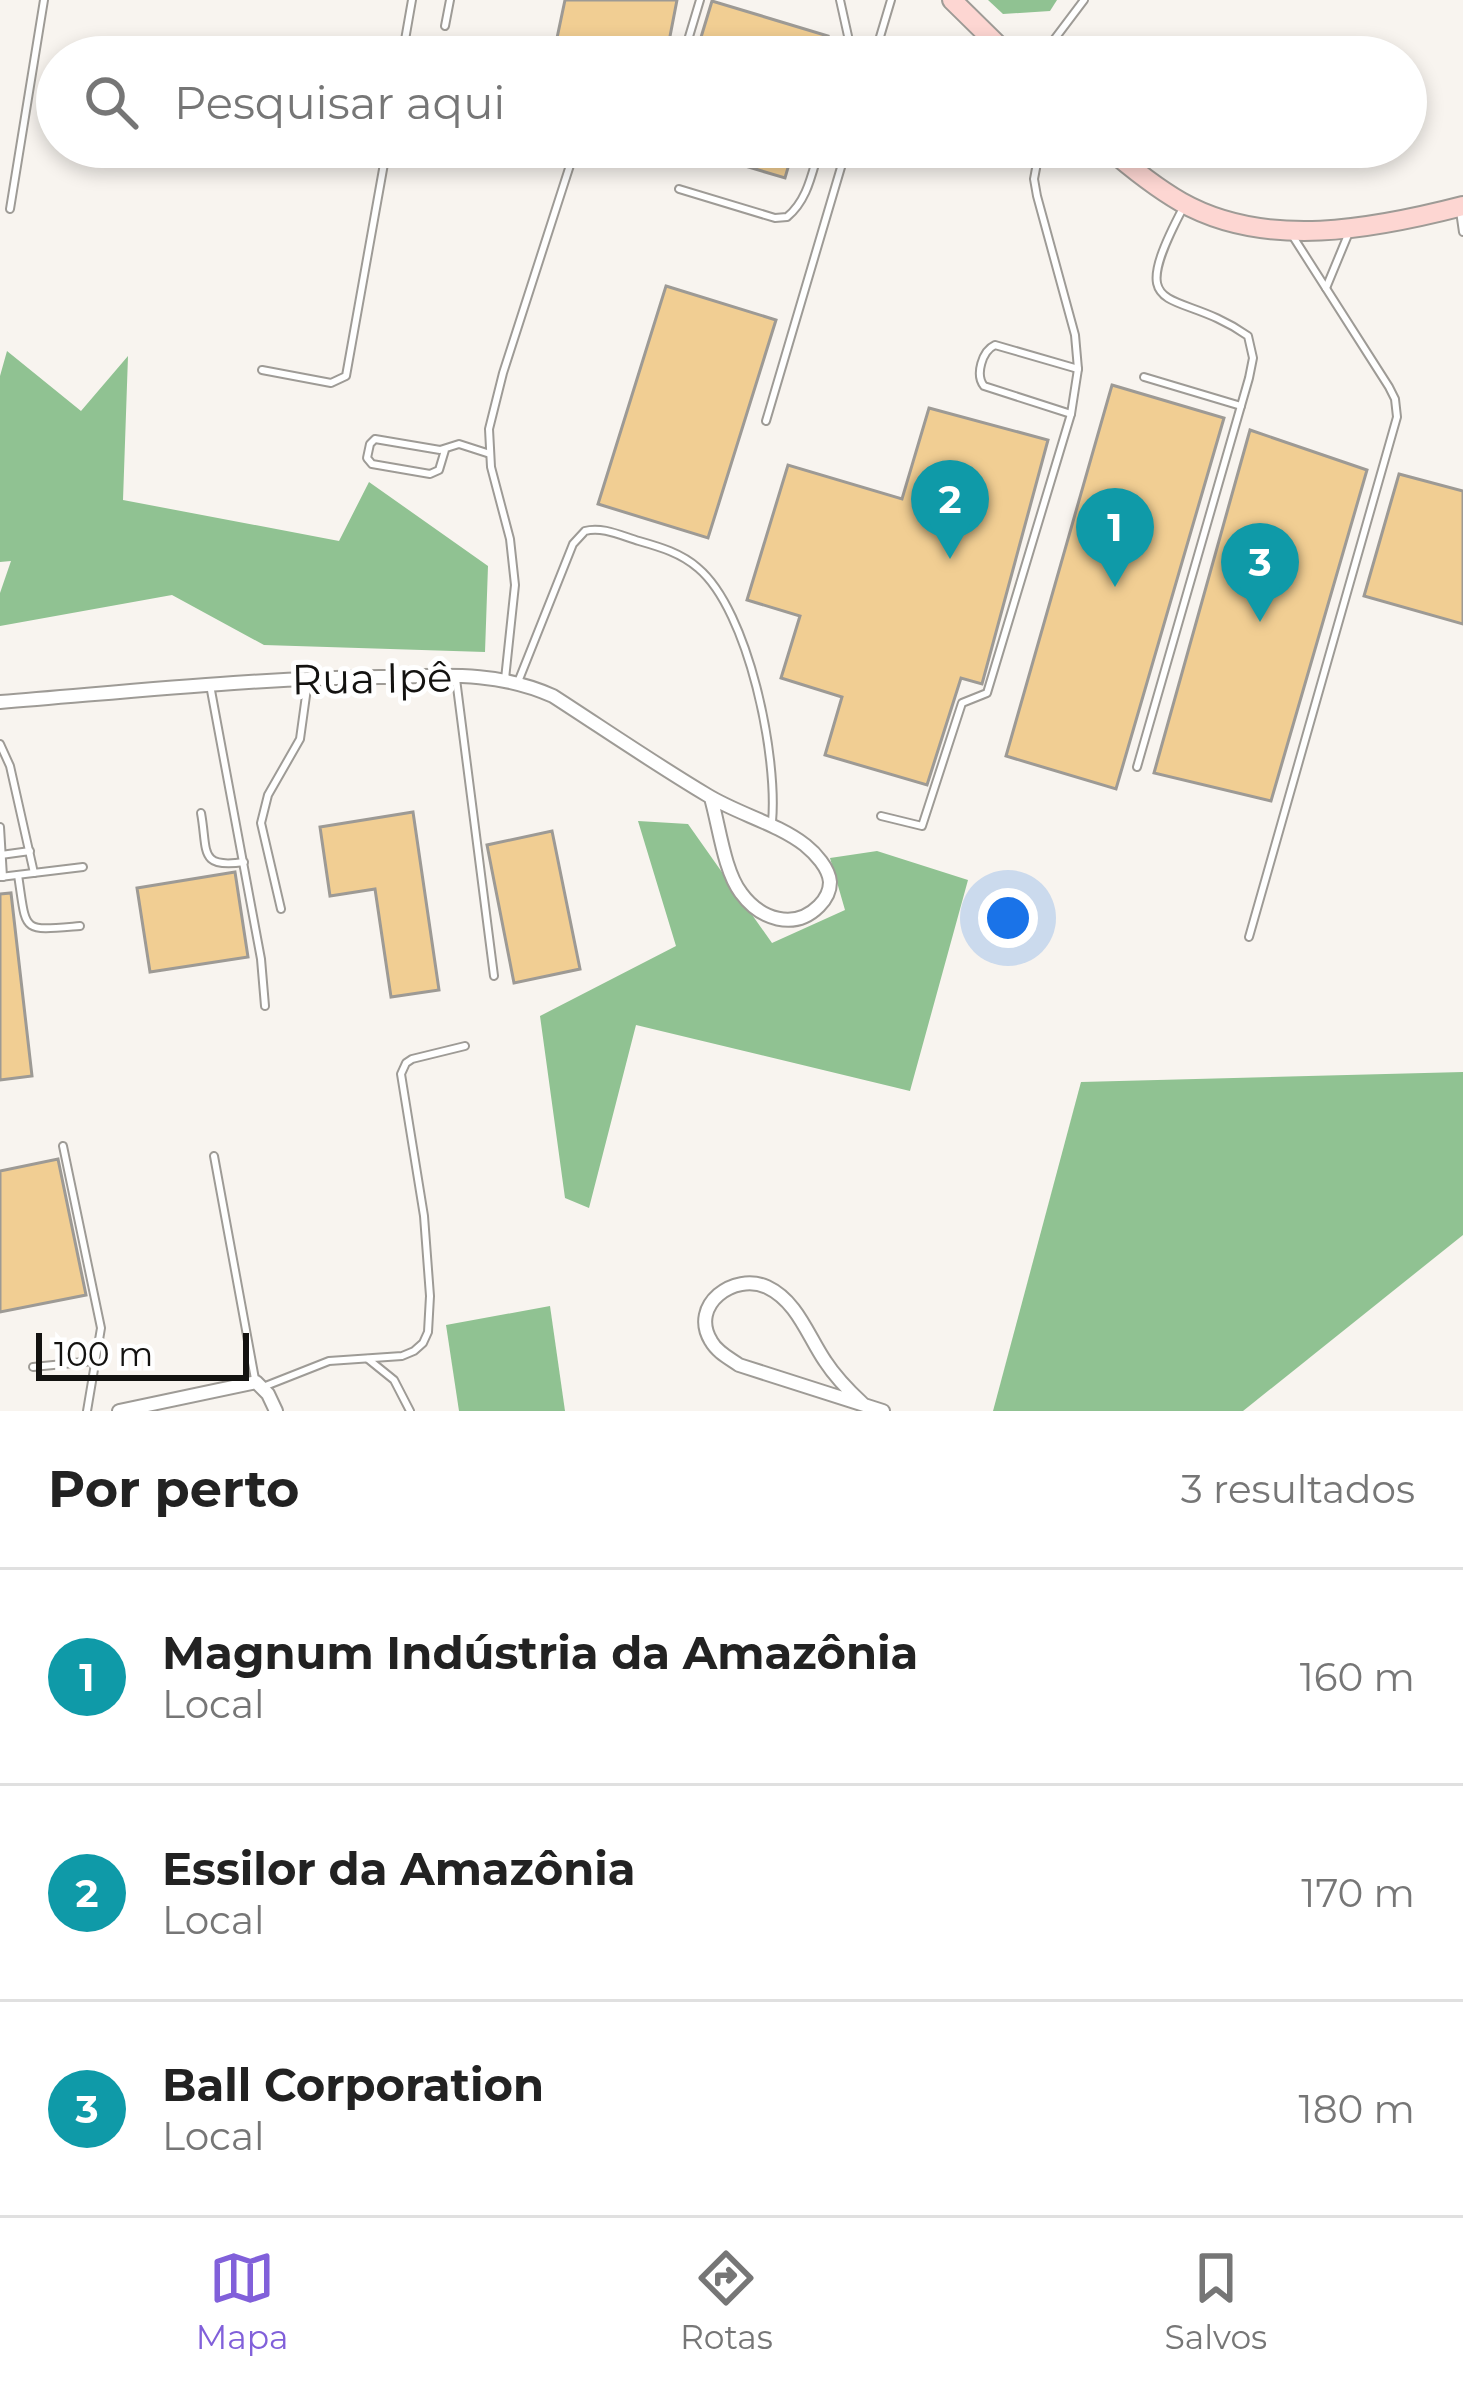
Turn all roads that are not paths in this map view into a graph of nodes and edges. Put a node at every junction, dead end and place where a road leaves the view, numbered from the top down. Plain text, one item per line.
1 (44, 0) edge
2 (412, 0) edge
3 (450, 0) edge
4 (700, 0) edge
5 (840, 0) edge
6 (891, 0) edge
7 (952, 0) edge
8 (1084, 0) edge
9 (445, 26) dead end
10 (38, 36) edge
11 (406, 36) edge
12 (689, 36) edge
13 (848, 36) edge
14 (880, 36) edge
15 (989, 36) edge
16 (1057, 36) edge
17 (36, 49) edge
18 (383, 168) edge
19 (569, 168) edge
20 (813, 168) edge
21 (842, 168) edge
22 (1036, 168) edge
23 (1135, 168) edge
24 (679, 189) dead end
25 (1185, 205) junction
26 (1461, 207) edge
27 (10, 209) dead end
28 (1351, 228) junction
29 (1290, 231) junction
30 (1463, 232) edge
31 (1326, 288) junction
32 (1078, 369) junction
33 (262, 370) dead end
34 (1144, 377) dead end
35 (1241, 406) junction
36 (1071, 414) junction
37 (766, 421) dead end
38 (445, 450) junction
39 (490, 454) junction
40 (455, 676) junction
41 (309, 678) junction
42 (511, 681) junction
43 (210, 685) junction
44 (0, 702) edge
45 (0, 744) edge
46 (1138, 767) dead end
47 (711, 798) junction
48 (201, 812) dead end
49 (881, 816) dead end
50 (771, 825) junction
51 (0, 827) edge
52 (30, 851) junction
53 (1, 855) edge
54 (244, 862) junction
55 (83, 867) dead end
56 (34, 873) junction
57 (18, 874) junction
58 (2, 877) edge
59 (281, 909) dead end
60 (80, 926) dead end
61 (1249, 937) dead end
62 (494, 976) dead end
63 (265, 1006) dead end
64 (465, 1046) dead end
65 (63, 1146) dead end
66 (214, 1156) dead end
67 (366, 1357) junction
68 (94, 1361) junction
69 (34, 1367) dead end
70 (259, 1385) junction
71 (863, 1404) junction
72 (87, 1411) edge
73 (118, 1411) edge
74 (276, 1411) edge
75 (410, 1411) edge
76 (883, 1411) edge

1 - 10 lane
2 - 11 lane
3 - 9 lane
4 - 12 lane
5 - 13 lane
6 - 14 lane
7 - 15 street
8 - 16 lane
17 - 27 lane
18 - 33 lane
19 - 39 lane
20 - 24 lane
21 - 37 lane
22 - 32 lane
23 - 25 street
25 - 29 street
25 - 35 lane
26 - 28 street
26 - 30 lane
28 - 29 street
28 - 31 lane
29 - 31 lane
31 - 61 lane
32 - 36 lane
32 - 36 lane
34 - 35 lane
35 - 46 lane
36 - 49 lane
38 - 38 lane
38 - 39 lane
39 - 42 lane
40 - 41 street, Rua Ipê
40 - 42 street, Rua Ipê
40 - 62 lane
41 - 43 street, Rua Ipê
41 - 59 lane
42 - 47 street, Rua Ipê
42 - 50 lane
43 - 44 street, Rua Ipê
43 - 54 lane
45 - 52 lane
47 - 50 street, Rua Ipê
47 - 50 street, Rua Ipê
48 - 54 lane
51 - 53 lane
52 - 53 lane
52 - 56 lane
53 - 58 lane
54 - 63 lane
55 - 56 lane
56 - 57 lane
57 - 58 lane
57 - 60 lane
64 - 67 lane
65 - 68 lane
66 - 70 lane
67 - 70 lane
67 - 75 lane
68 - 69 lane
68 - 72 lane
70 - 73 street
70 - 74 street
71 - 71 street
71 - 76 street

